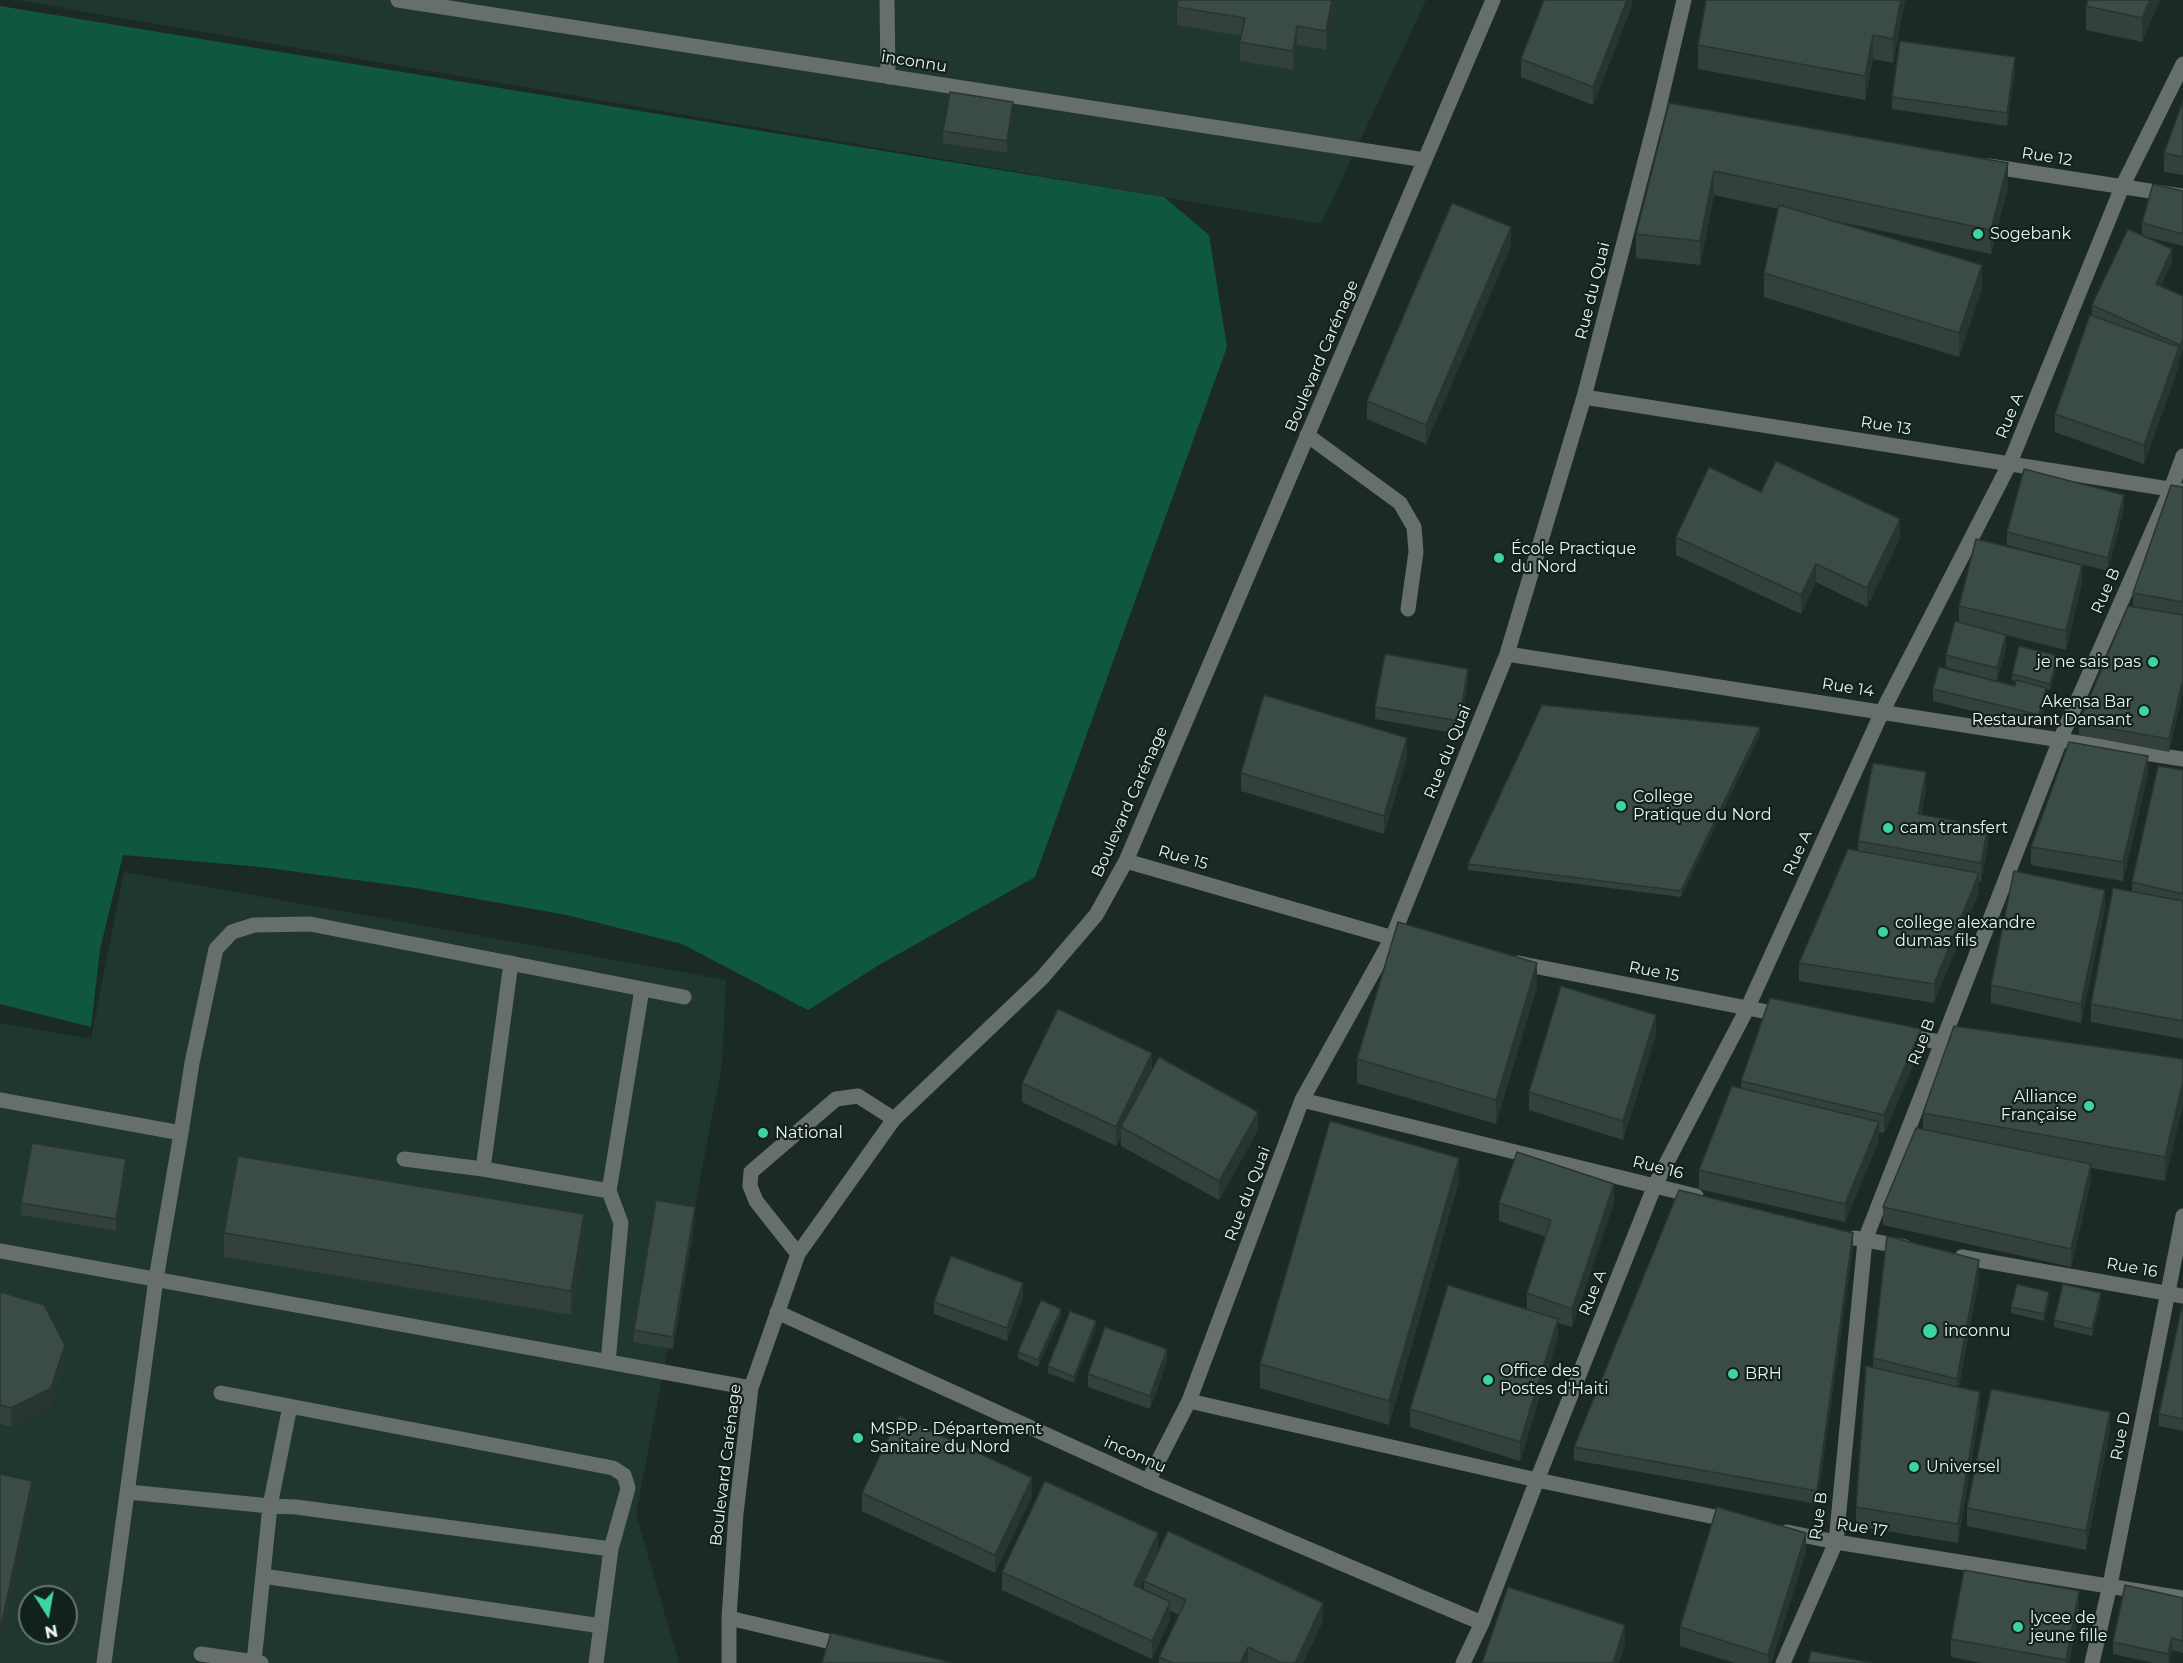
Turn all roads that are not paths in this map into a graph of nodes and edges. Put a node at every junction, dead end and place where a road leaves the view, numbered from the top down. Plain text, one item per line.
1 (398, 0) edge
2 (887, 0) edge
3 (1492, 0) edge
4 (1684, 0) edge
5 (2183, 64) edge
6 (888, 77) junction
7 (1425, 160) junction
8 (1971, 163) edge
9 (2122, 187) junction
10 (2183, 196) edge
11 (1584, 397) junction
12 (1307, 435) junction
13 (2183, 456) edge
14 (2010, 464) junction
15 (2177, 490) edge
16 (1408, 609) dead end
17 (1507, 654) junction
18 (1882, 712) junction
19 (2060, 740) junction
20 (2183, 759) edge
21 (1126, 861) junction
22 (1392, 938) junction
23 (1415, 943) edge
24 (1507, 961) edge
25 (511, 963) junction
26 (642, 989) junction
27 (684, 997) dead end
28 (1747, 1009) junction
29 (1793, 1017) edge
30 (1884, 1033) edge
31 (1941, 1042) junction
32 (1964, 1046) edge
33 (0, 1100) edge
34 (1302, 1101) junction
35 (894, 1119) junction
36 (181, 1133) junction
37 (404, 1159) dead end
38 (483, 1169) junction
39 (1655, 1185) junction
40 (609, 1191) junction
41 (1710, 1200) edge
42 (2183, 1216) edge
43 (1843, 1234) edge
44 (1865, 1240) junction
45 (1923, 1250) edge
46 (0, 1251) edge
47 (798, 1254) junction
48 (1946, 1254) edge
49 (156, 1279) junction
50 (2168, 1292) junction
51 (2183, 1296) edge
52 (777, 1312) junction
53 (608, 1362) junction
54 (751, 1389) junction
55 (221, 1393) dead end
56 (1189, 1401) junction
57 (290, 1406) junction
58 (1537, 1480) junction
59 (1148, 1481) junction
60 (128, 1492) junction
61 (270, 1506) junction
62 (1744, 1523) edge
63 (1767, 1528) edge
64 (1836, 1542) junction
65 (611, 1549) junction
66 (263, 1576) junction
67 (2110, 1585) junction
68 (2183, 1598) edge
69 (729, 1618) junction
70 (1482, 1623) junction
71 (601, 1626) junction
72 (862, 1650) edge
73 (201, 1654) dead end
74 (105, 1663) edge
75 (258, 1663) edge
76 (596, 1663) edge
77 (729, 1663) edge
78 (1463, 1663) edge
79 (1783, 1663) edge
80 (2092, 1663) edge

1 - 6 street, inconnu
2 - 6 street
3 - 7 street, Boulevard Carénage
4 - 11 street, Rue du Quai
5 - 9 street, Rue A
6 - 7 street, inconnu
7 - 12 street, Boulevard Carénage
8 - 9 street, Rue 12
9 - 10 street, Rue 12
9 - 14 street, Rue A
11 - 14 street, Rue 13
11 - 17 street, Rue du Quai
12 - 16 street
12 - 21 street, Boulevard Carénage
13 - 15 street, Rue B
14 - 15 street, Rue 13
14 - 18 street, Rue A
15 - 19 street, Rue B
17 - 18 street, Rue 14
17 - 22 street, Rue du Quai
18 - 19 street, Rue 14
18 - 28 street, Rue A
19 - 20 street, Rue 14
19 - 31 street, Rue B
21 - 22 street, Rue 15
21 - 35 street, Boulevard Carénage
22 - 23 street, Rue 15
22 - 34 street, Rue du Quai
24 - 28 street, Rue 15
25 - 26 street
25 - 36 street
25 - 38 street
26 - 27 street
26 - 40 street
28 - 29 street, Rue 15
28 - 39 street, Rue A
30 - 31 street
31 - 32 street
31 - 44 street, Rue B
33 - 36 street
34 - 39 street, Rue 16
34 - 56 street, Rue du Quai
35 - 47 street, Boulevard Carénage
35 - 47 street
36 - 49 street
37 - 38 street
38 - 40 street
39 - 41 street, Rue 16
39 - 58 street, Rue A
40 - 53 street
42 - 50 street, Rue D
43 - 44 street
44 - 45 street
44 - 64 street, Rue B
46 - 49 street
47 - 52 street, Boulevard Carénage
48 - 50 street, Rue 16
49 - 53 street
49 - 60 street
50 - 51 street, Rue 16
50 - 67 street, Rue D
52 - 54 street, Boulevard Carénage
52 - 59 street, inconnu
53 - 54 street
54 - 69 street, Boulevard Carénage
55 - 57 street
56 - 58 street
56 - 59 street, Rue du Quai
57 - 61 street
57 - 65 street
58 - 62 street
58 - 70 street, Rue A
59 - 70 street, inconnu
60 - 61 street
60 - 74 street
61 - 65 street
61 - 66 street
63 - 64 street, Rue 17
64 - 67 street, Rue 17
64 - 79 street, Rue B
65 - 71 street
66 - 71 street
66 - 75 street
67 - 68 street, Rue 17
67 - 80 street, Rue D
69 - 72 street
69 - 77 street, Boulevard Carénage
70 - 78 street, Rue A
71 - 76 street
73 - 75 street

